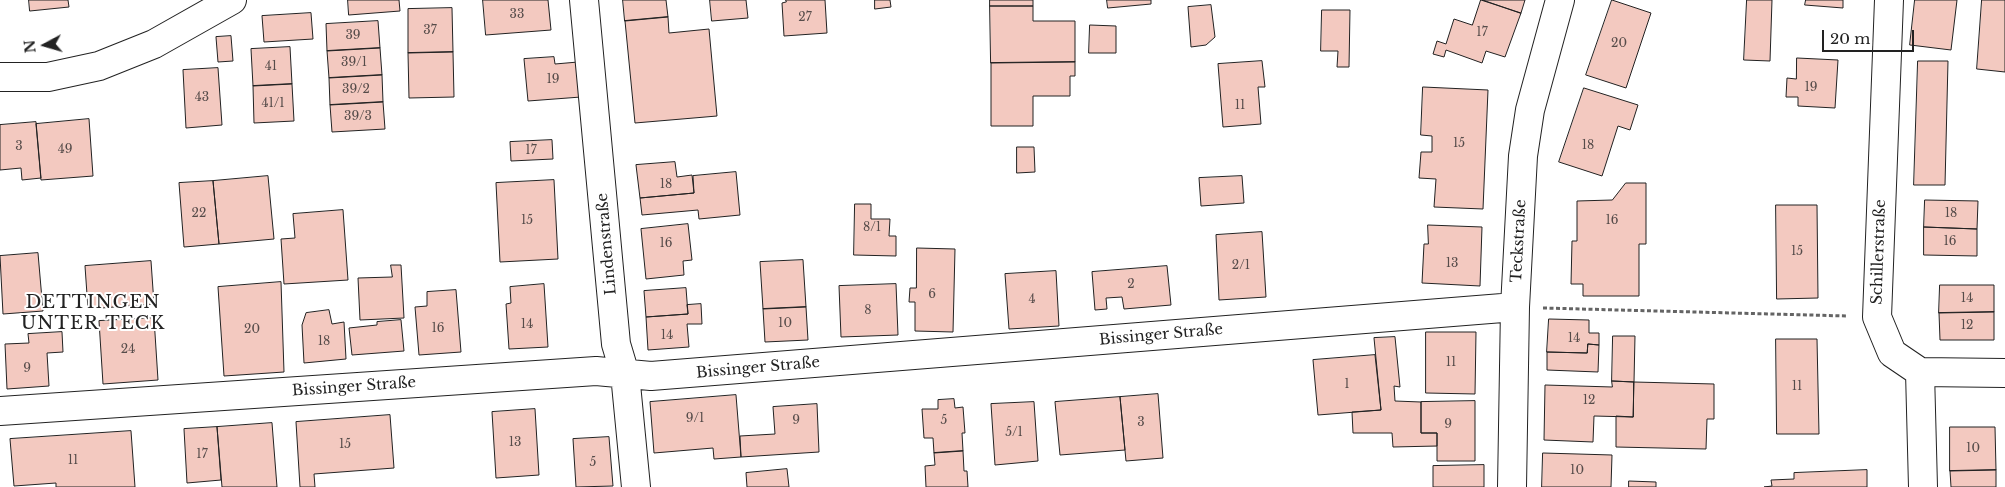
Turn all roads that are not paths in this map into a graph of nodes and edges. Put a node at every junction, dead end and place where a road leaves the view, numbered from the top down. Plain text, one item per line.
1 (232, 0) edge
2 (584, 0) edge
3 (1560, 0) edge
4 (1889, 0) edge
5 (0, 77) edge
6 (1515, 307) junction
7 (1920, 372) junction
8 (2005, 373) edge
9 (624, 374) junction
10 (0, 411) edge
11 (636, 487) edge
12 (1512, 487) edge
13 (1923, 487) edge

1 - 5 street
2 - 9 street, Lindenstraße
3 - 6 street, Teckstraße
4 - 7 street, Schillerstraße
6 - 9 street, Bissinger Straße
6 - 12 street, Teckstraße
7 - 8 street
7 - 13 street
9 - 10 street, Bissinger Straße
9 - 11 street, Lindenstraße

